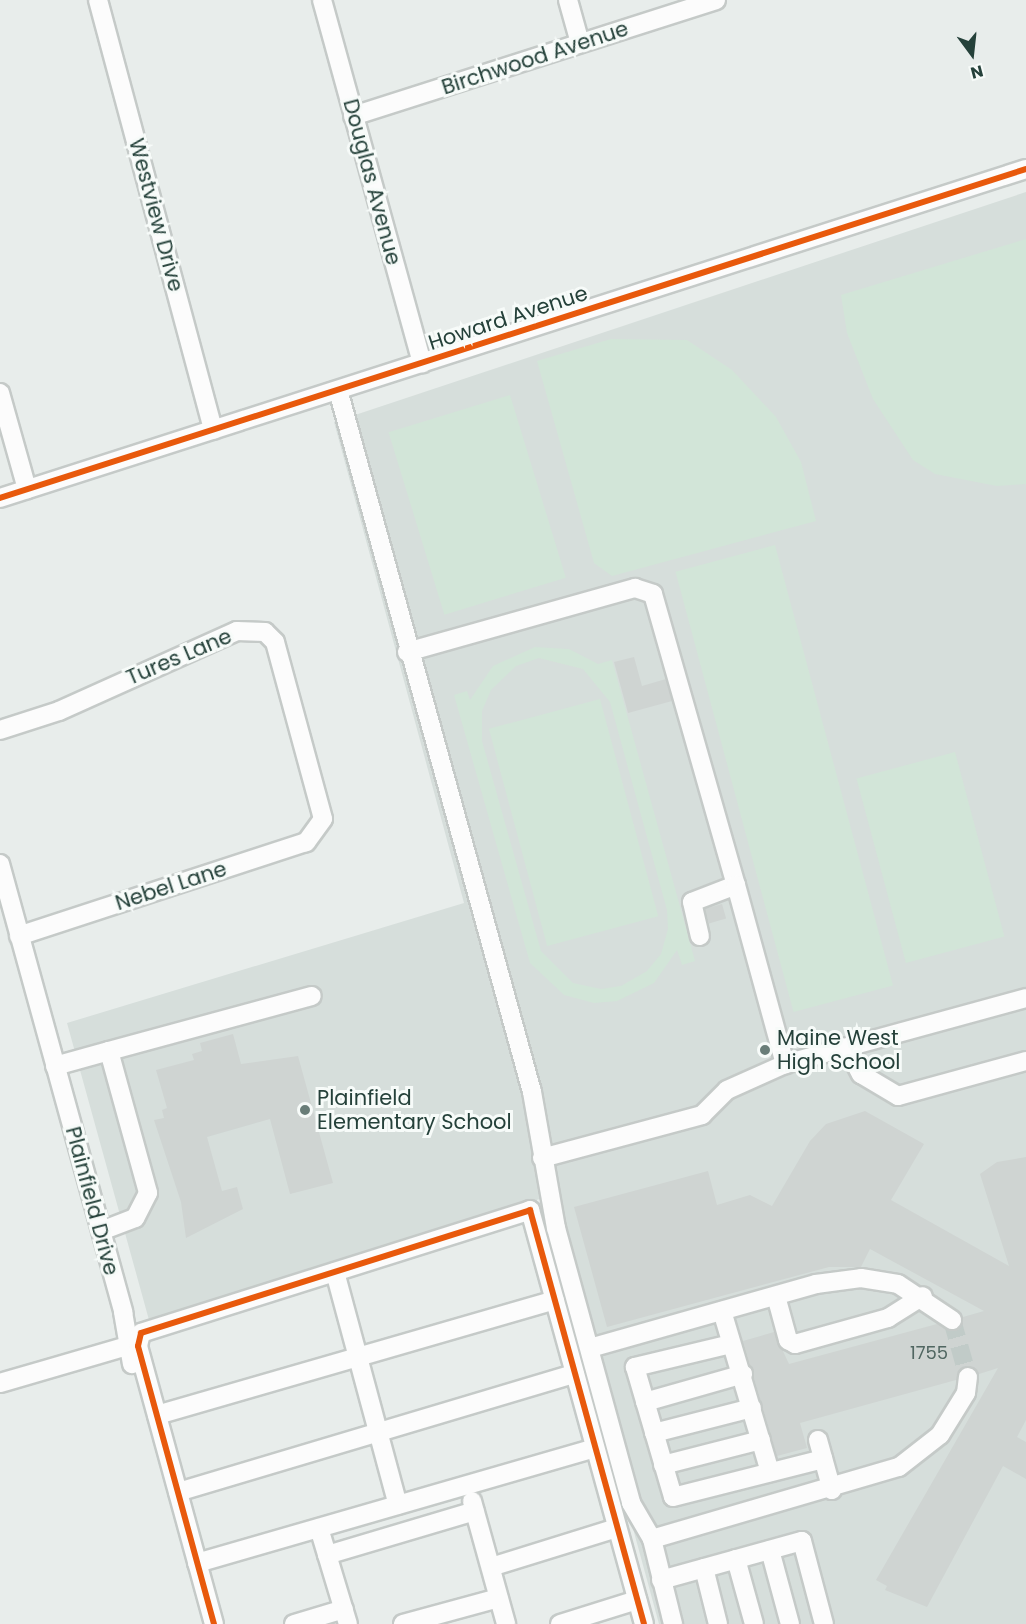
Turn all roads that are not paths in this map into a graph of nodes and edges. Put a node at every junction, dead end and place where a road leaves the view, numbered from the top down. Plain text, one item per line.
1 (98, 0) edge
2 (322, 0) edge
3 (568, 0) edge
4 (716, 0) edge
5 (580, 43) junction
6 (353, 116) junction
7 (1026, 169) edge
8 (422, 363) junction
9 (338, 390) junction
10 (0, 393) edge
11 (5, 427) edge
12 (213, 430) junction
13 (27, 489) junction
14 (0, 498) edge
15 (406, 652) junction
16 (0, 730) edge
17 (320, 830) joint
18 (0, 864) edge
19 (736, 885) junction
20 (19, 936) junction
21 (700, 936) dead end
22 (312, 996) dead end
23 (1026, 998) edge
24 (847, 1048) junction
25 (109, 1051) junction
26 (1026, 1061) edge
27 (785, 1064) junction
28 (55, 1066) junction
29 (542, 1158) junction
30 (101, 1232) junction
31 (334, 1272) junction
32 (776, 1296) junction
33 (923, 1296) junction
34 (555, 1300) junction
35 (722, 1311) junction
36 (952, 1320) tunnel mouth
37 (731, 1344) junction
38 (127, 1346) junction
39 (590, 1348) junction
40 (358, 1357) junction
41 (575, 1374) junction
42 (743, 1374) junction
43 (968, 1377) tunnel mouth
44 (0, 1383) edge
45 (645, 1402) junction
46 (752, 1408) junction
47 (157, 1415) junction
48 (378, 1432) junction
49 (654, 1433) junction
50 (761, 1440) junction
51 (818, 1440) dead end
52 (595, 1448) junction
53 (823, 1459) junction
54 (663, 1465) junction
55 (770, 1472) junction
56 (468, 1485) junction
57 (832, 1490) junction
58 (178, 1492) junction
59 (398, 1505) junction
60 (475, 1510) junction
61 (319, 1528) junction
62 (617, 1528) junction
63 (179, 1539) dead end
64 (652, 1539) junction
65 (770, 1550) junction
66 (327, 1555) junction
67 (736, 1559) junction
68 (197, 1563) junction
69 (491, 1567) junction
70 (704, 1568) junction
71 (661, 1581) junction
72 (499, 1598) junction
73 (637, 1600) junction
74 (346, 1617) edge
75 (214, 1624) edge
76 (294, 1624) edge
77 (403, 1624) edge
78 (506, 1624) edge
79 (560, 1624) edge
80 (644, 1624) edge
81 (673, 1624) edge
82 (718, 1624) edge
83 (754, 1624) edge
84 (790, 1624) edge
85 (824, 1624) edge

1 - 12 street, Westview Drive
2 - 6 street, Douglas Avenue
3 - 5 street
4 - 5 street, Birchwood Avenue
5 - 6 street, Birchwood Avenue
6 - 8 street, Douglas Avenue
7 - 8 street, Howard Avenue
8 - 9 street, Howard Avenue
9 - 12 street, Howard Avenue
9 - 15 street
10 - 11 street
11 - 13 street
12 - 13 street, Howard Avenue
13 - 14 street, Howard Avenue
15 - 19 street
15 - 29 street
16 - 17 street, Tures Lane
17 - 20 street, Nebel Lane
18 - 20 street, Plainfield Drive
19 - 21 street
19 - 27 street
20 - 28 street, Plainfield Drive
22 - 25 street
23 - 24 street
24 - 26 street
24 - 27 street
25 - 28 street
25 - 30 street
27 - 29 street
28 - 30 street, Plainfield Drive
29 - 39 street
30 - 38 street, Plainfield Drive
31 - 34 street
31 - 40 street
31 - 47 street
32 - 33 street
32 - 33 street
32 - 35 street
33 - 36 street
34 - 40 street
34 - 41 street
35 - 37 street
35 - 39 street
37 - 42 street
37 - 45 street
38 - 44 street
38 - 63 street, Plainfield Drive
39 - 64 street
40 - 47 street
40 - 48 street
41 - 48 street
41 - 52 street
42 - 45 street
42 - 46 street
43 - 57 street
45 - 49 street
46 - 49 street
46 - 50 street
47 - 58 street
48 - 58 street
48 - 59 street
49 - 54 street
50 - 54 street
50 - 55 street
51 - 53 street
52 - 56 street
52 - 62 street
53 - 55 street
53 - 57 street
54 - 55 street
56 - 59 street
56 - 60 street
57 - 64 street
58 - 68 street
59 - 61 street
60 - 66 street
60 - 69 street
61 - 66 street
61 - 68 street
62 - 69 street
62 - 73 street
64 - 71 street
65 - 67 street
65 - 84 street
65 - 85 street
66 - 74 street
67 - 70 street
67 - 83 street
68 - 75 street
69 - 72 street
70 - 71 street
70 - 82 street
71 - 81 street
72 - 77 street
72 - 78 street
73 - 79 street
73 - 80 street
74 - 76 street

